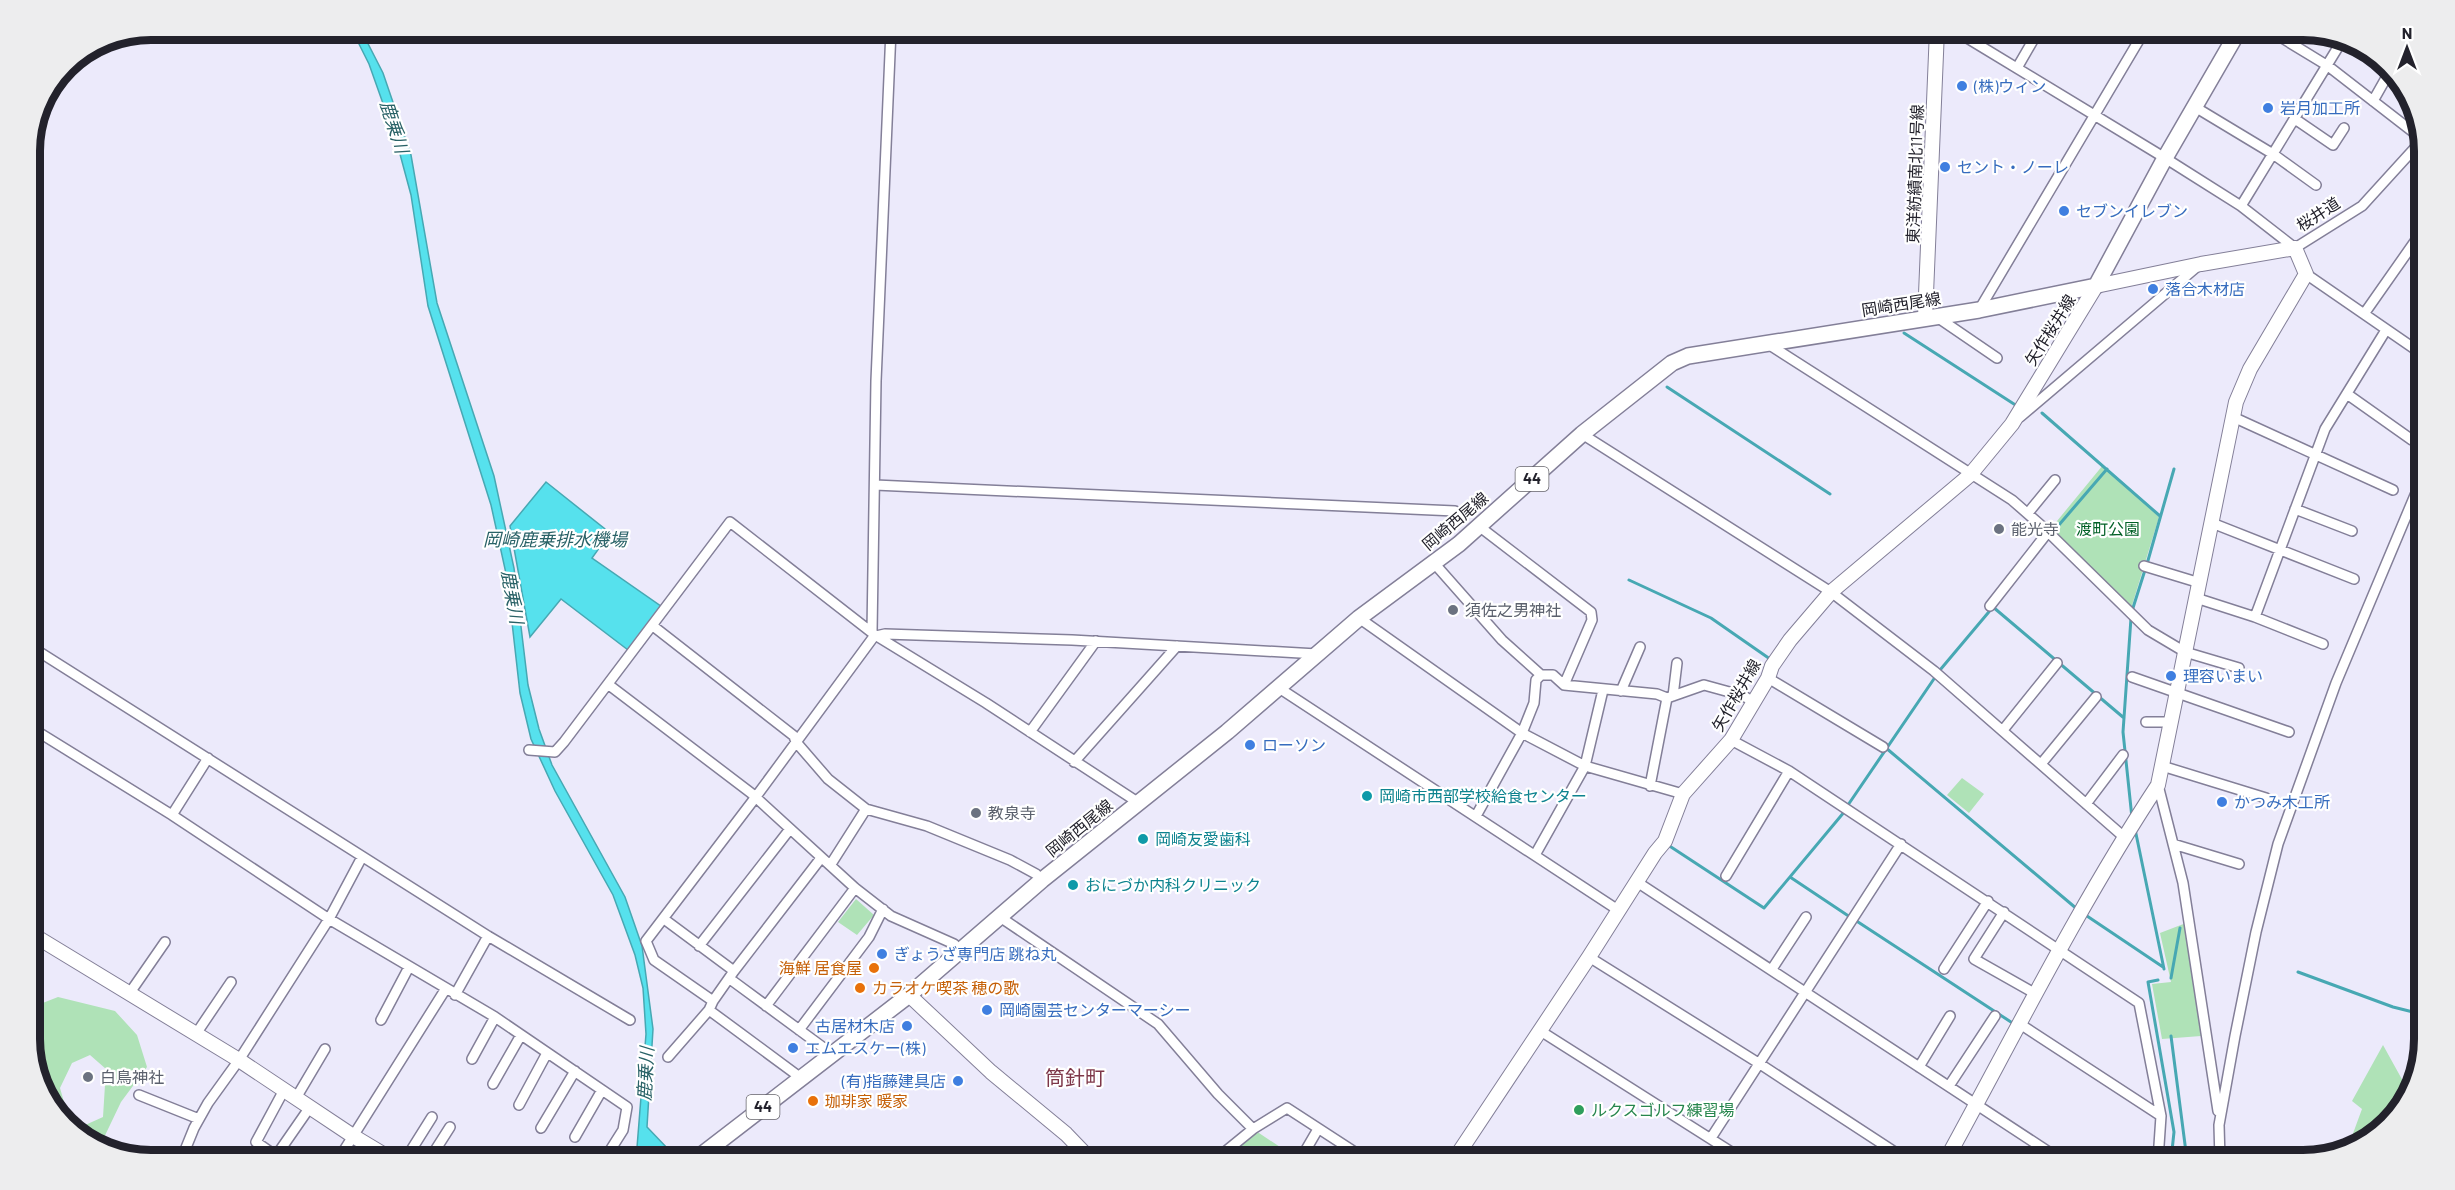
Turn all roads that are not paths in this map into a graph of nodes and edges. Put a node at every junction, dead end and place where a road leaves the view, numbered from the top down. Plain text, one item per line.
1 (891, 40) edge
2 (1937, 40) edge
3 (1971, 40) edge
4 (2033, 40) edge
5 (2139, 40) edge
6 (2234, 40) edge
7 (2285, 40) edge
8 (2339, 46) edge
9 (2328, 66) junction
10 (2017, 68) junction
11 (2386, 78) edge
12 (2373, 101) junction
13 (2195, 107) junction
14 (2095, 116) junction
15 (2295, 119) junction
16 (2344, 128) dead end
17 (2412, 131) edge
18 (2414, 144) edge
19 (2273, 154) junction
20 (2165, 158) junction
21 (2316, 185) dead end
22 (2241, 206) junction
23 (2414, 243) edge
24 (2295, 248) junction
25 (2201, 264) junction
26 (2306, 274) junction
27 (2096, 286) junction
28 (1979, 310) junction
29 (2364, 314) junction
30 (1931, 317) junction
31 (2386, 330) junction
32 (1766, 343) junction
33 (2414, 347) edge
34 (1997, 358) dead end
35 (2347, 394) junction
36 (2233, 417) junction
37 (2012, 424) junction
38 (1582, 434) junction
39 (2412, 440) dead end
40 (2316, 455) junction
41 (1970, 475) junction
42 (2055, 480) dead end
43 (875, 485) junction
44 (2393, 490) dead end
45 (2414, 498) edge
46 (2295, 509) junction
47 (1455, 511) dead end
48 (2028, 513) junction
49 (2212, 523) junction
50 (1480, 526) junction
51 (2352, 531) dead end
52 (2048, 532) junction
53 (2279, 550) junction
54 (1434, 563) junction
55 (2144, 566) dead end
56 (2354, 579) dead end
57 (2200, 583) junction
58 (1831, 592) junction
59 (2196, 598) junction
60 (1990, 606) dead end
61 (1359, 618) junction
62 (2255, 618) junction
63 (653, 626) junction
64 (874, 634) junction
65 (1096, 641) junction
66 (2323, 644) dead end
67 (1177, 646) junction
68 (1640, 647) dead end
69 (2186, 652) junction
70 (41, 653) edge
71 (1318, 654) junction
72 (1677, 663) dead end
73 (2057, 663) dead end
74 (2239, 668) dead end
75 (1541, 675) junction
76 (2132, 677) dead end
77 (1768, 678) junction
78 (609, 684) junction
79 (1564, 685) junction
80 (1280, 688) junction
81 (1603, 690) junction
82 (1622, 691) junction
83 (2177, 693) junction
84 (1670, 697) junction
85 (2096, 697) dead end
86 (1753, 702) junction
87 (2146, 722) dead end
88 (2171, 722) junction
89 (2003, 730) junction
90 (1030, 732) junction
91 (2289, 732) dead end
92 (1522, 733) junction
93 (41, 734) edge
94 (1731, 740) junction
95 (796, 741) junction
96 (1883, 747) dead end
97 (529, 750) dead end
98 (2123, 755) dead end
99 (208, 758) junction
100 (1074, 762) junction
101 (2041, 764) junction
102 (1585, 766) junction
103 (2162, 766) junction
104 (1789, 771) junction
105 (2158, 785) junction
106 (1650, 786) junction
107 (1683, 794) junction
108 (755, 798) junction
109 (2266, 798) dead end
110 (1139, 803) junction
111 (2086, 804) junction
112 (866, 808) junction
113 (172, 815) junction
114 (1476, 816) junction
115 (790, 829) junction
116 (2124, 837) junction
117 (1901, 844) junction
118 (2173, 844) junction
119 (1535, 855) junction
120 (362, 857) junction
121 (821, 858) junction
122 (831, 864) junction
123 (2239, 864) dead end
124 (1726, 876) dead end
125 (1042, 880) junction
126 (1637, 882) junction
127 (855, 888) junction
128 (1988, 901) junction
129 (883, 909) junction
130 (1618, 910) junction
131 (2004, 912) junction
132 (1000, 917) junction
133 (1806, 917) dead end
134 (329, 919) junction
135 (664, 919) junction
136 (488, 936) junction
137 (41, 940) edge
138 (165, 942) dead end
139 (699, 946) junction
140 (2060, 948) junction
141 (960, 951) junction
142 (1589, 957) junction
143 (409, 967) junction
144 (1772, 969) junction
145 (1944, 969) dead end
146 (732, 975) junction
147 (231, 982) dead end
148 (445, 990) junction
149 (1807, 992) junction
150 (129, 993) junction
151 (2036, 994) junction
152 (455, 995) junction
153 (909, 995) junction
154 (711, 1006) junction
155 (766, 1006) junction
156 (1950, 1016) dead end
157 (1995, 1016) dead end
158 (495, 1017) junction
159 (381, 1020) dead end
160 (630, 1020) dead end
161 (2020, 1024) junction
162 (799, 1030) junction
163 (1539, 1030) junction
164 (196, 1034) junction
165 (521, 1035) junction
166 (326, 1049) dead end
167 (547, 1053) junction
168 (831, 1054) junction
169 (668, 1057) dead end
170 (472, 1059) dead end
171 (239, 1060) junction
172 (1760, 1064) junction
173 (1919, 1067) junction
174 (575, 1071) junction
175 (801, 1078) junction
176 (493, 1084) dead end
177 (1948, 1086) junction
178 (602, 1090) junction
179 (290, 1094) junction
180 (140, 1095) dead end
181 (519, 1105) dead end
182 (1977, 1105) junction
183 (310, 1107) junction
184 (2161, 1116) junction
185 (432, 1117) dead end
186 (199, 1119) junction
187 (2219, 1125) junction
188 (450, 1127) dead end
189 (542, 1128) dead end
190 (1253, 1129) junction
191 (1318, 1129) junction
192 (353, 1136) junction
193 (576, 1137) dead end
194 (1711, 1138) junction
195 (185, 1150) edge
196 (267, 1150) edge
197 (280, 1150) edge
198 (344, 1150) edge
199 (376, 1150) edge
200 (411, 1150) edge
201 (435, 1150) edge
202 (610, 1150) edge
203 (707, 1150) edge
204 (1081, 1150) edge
205 (1227, 1150) edge
206 (1306, 1150) edge
207 (1351, 1150) edge
208 (1461, 1150) edge
209 (1729, 1150) edge
210 (1892, 1150) edge
211 (1952, 1150) edge
212 (2046, 1150) edge
213 (2159, 1150) edge
214 (2220, 1150) edge

1 - 43 street
2 - 30 street, 東洋紡績南北11号線
3 - 10 street
4 - 10 street
5 - 14 street
6 - 13 main road
7 - 9 street
8 - 9 street
9 - 12 street
9 - 15 street
10 - 14 street
11 - 12 street
12 - 17 street
13 - 19 street
13 - 20 main road
14 - 20 street
14 - 28 street
15 - 16 street
15 - 19 street
18 - 24 street, 桜井道
19 - 21 street
19 - 22 street
20 - 22 street
20 - 27 main road
22 - 24 street
23 - 29 street
24 - 25 street, 桜井道
24 - 26 street
25 - 27 street, 桜井道
25 - 37 street
26 - 29 street
26 - 36 street
27 - 28 main road, 岡崎西尾線 / 44
27 - 37 street, 矢作桜井線
28 - 30 main road, 岡崎西尾線 / 44
29 - 31 street
30 - 32 main road, 岡崎西尾線 / 44
30 - 34 street
31 - 33 street
31 - 35 street
32 - 38 main road, 岡崎西尾線 / 44
32 - 41 street
35 - 39 street
35 - 40 street
36 - 40 street
36 - 49 street
37 - 41 street, 矢作桜井線
38 - 50 main road, 岡崎西尾線 / 44
38 - 58 street
40 - 44 street
40 - 46 street
41 - 48 street
41 - 58 street, 矢作桜井線
42 - 48 street
43 - 47 street
43 - 64 street
45 - 187 street
46 - 51 street
46 - 53 street
48 - 52 street
49 - 53 street
49 - 57 street
50 - 54 main road, 岡崎西尾線 / 44
50 - 79 street
52 - 60 street
52 - 69 street
53 - 56 street
53 - 62 street
54 - 61 main road, 岡崎西尾線 / 44
54 - 75 street
55 - 57 street
57 - 59 street
58 - 77 street, 矢作桜井線
58 - 89 street
59 - 62 street
59 - 69 street
61 - 71 main road, 岡崎西尾線 / 44
61 - 92 street
62 - 66 street
63 - 64 street
63 - 78 street
63 - 95 street
64 - 65 street
64 - 90 street
64 - 95 street
65 - 67 street
65 - 90 street
67 - 71 street
67 - 100 street
68 - 82 street
69 - 74 street
69 - 83 street
70 - 99 street
71 - 80 main road, 岡崎西尾線 / 44
72 - 84 street
73 - 89 street
75 - 79 street
75 - 92 street
76 - 83 street
77 - 86 street, 矢作桜井線
77 - 96 street
78 - 97 street
78 - 108 street
79 - 81 street
80 - 110 main road, 岡崎西尾線 / 44
80 - 114 street
81 - 82 street
81 - 102 street
82 - 84 street
83 - 88 street
83 - 91 street
84 - 86 street
84 - 106 street
85 - 101 street
86 - 94 street, 矢作桜井線
87 - 88 street
88 - 103 street
89 - 101 street
90 - 100 street
92 - 102 street
92 - 114 street
93 - 113 street
94 - 104 street
94 - 107 street, 矢作桜井線
95 - 108 street
95 - 112 street
98 - 111 street
99 - 113 street
99 - 120 street
100 - 110 street
101 - 111 street
102 - 106 street
102 - 119 street
103 - 105 street
103 - 109 street
104 - 117 street
104 - 124 street
105 - 116 street
105 - 118 street
106 - 107 street
107 - 126 street, 矢作桜井線
108 - 115 street
108 - 135 street
110 - 125 main road, 岡崎西尾線 / 44
111 - 116 street
112 - 122 street
112 - 125 street
113 - 134 street
114 - 119 street
115 - 121 street
115 - 139 street
116 - 140 street
117 - 128 street
117 - 149 street
118 - 123 street
118 - 187 street
119 - 130 street
120 - 134 street
120 - 136 street
121 - 122 street
121 - 146 street
122 - 127 street
125 - 132 main road, 岡崎西尾線 / 44
126 - 130 street, 矢作桜井線
126 - 144 street
127 - 129 street
127 - 155 street
128 - 131 street
128 - 145 street
129 - 141 street
129 - 162 street
130 - 142 street, 矢作桜井線
131 - 140 street
131 - 151 street
132 - 141 main road, 岡崎西尾線 / 44
132 - 190 street
133 - 144 street
134 - 143 street
134 - 171 street
135 - 139 street
135 - 154 street
136 - 152 street
136 - 160 street
137 - 150 street
138 - 150 street
139 - 146 street
140 - 151 street
140 - 184 street
141 - 153 main road, 岡崎西尾線 / 44
142 - 163 street, 矢作桜井線
142 - 172 street
143 - 148 street
143 - 159 street
144 - 149 street
146 - 154 street
146 - 155 street
147 - 164 street
148 - 152 street
148 - 192 street
149 - 172 street
149 - 173 street
150 - 164 street
151 - 161 street
152 - 158 street
153 - 168 main road, 岡崎西尾線 / 44
153 - 204 street
154 - 169 street
154 - 175 street
155 - 162 street
156 - 173 street
157 - 177 street
158 - 165 street
158 - 170 street
161 - 182 street
161 - 184 street
162 - 168 street
163 - 194 street
163 - 208 street, 矢作桜井線
164 - 171 street
165 - 167 street
165 - 176 street
166 - 179 street
167 - 174 street
167 - 181 street
168 - 175 main road, 岡崎西尾線 / 44
171 - 179 street
171 - 186 street
172 - 194 street
172 - 210 street
173 - 177 street
174 - 178 street
174 - 189 street
175 - 203 main road, 岡崎西尾線 / 44
177 - 182 street
178 - 193 street
178 - 202 street
179 - 183 street
179 - 196 street
180 - 186 street
182 - 211 street
182 - 212 street
183 - 192 street
183 - 197 street
184 - 213 street
185 - 200 street
186 - 195 street
187 - 214 street
188 - 201 street
190 - 191 street
190 - 205 street
191 - 206 street
191 - 207 street
192 - 198 street
192 - 199 street
194 - 209 street

